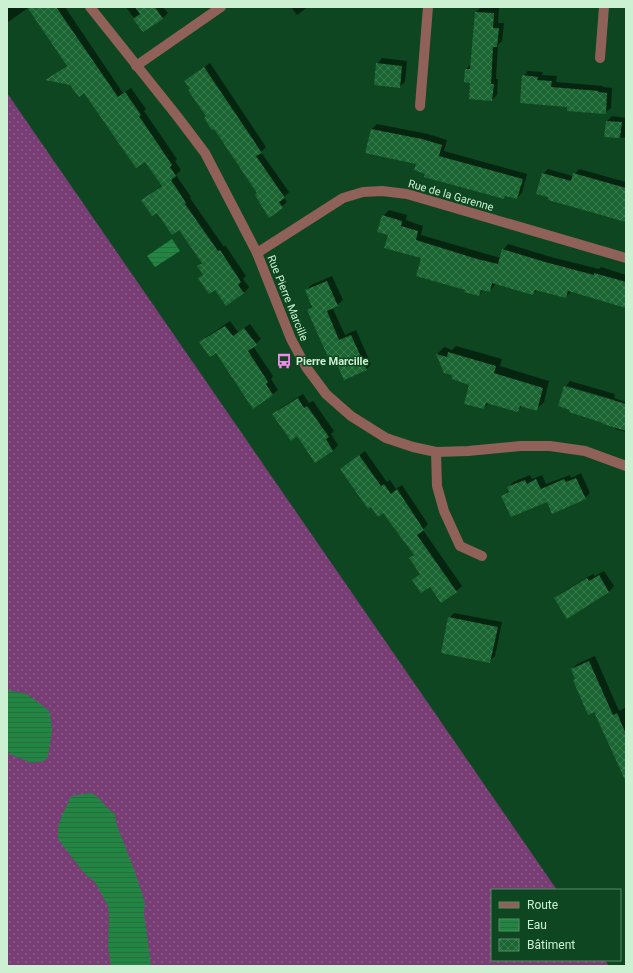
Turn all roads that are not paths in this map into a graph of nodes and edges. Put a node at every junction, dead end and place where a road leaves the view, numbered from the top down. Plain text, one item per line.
1 (90, 7) edge
2 (221, 7) edge
3 (428, 7) edge
4 (604, 7) edge
5 (600, 58) dead end
6 (136, 66) junction
7 (420, 106) dead end
8 (257, 253) junction
9 (626, 258) edge
10 (436, 452) junction
11 (626, 466) edge
12 (482, 556) dead end

1 - 6 street, Rue Pierre Marcille
2 - 6 street
3 - 7 street
4 - 5 street
6 - 8 street, Rue Pierre Marcille
8 - 9 street, Rue de la Garenne
8 - 10 street, Rue Pierre Marcille
10 - 11 street, Rue Pierre Marcille
10 - 12 street

